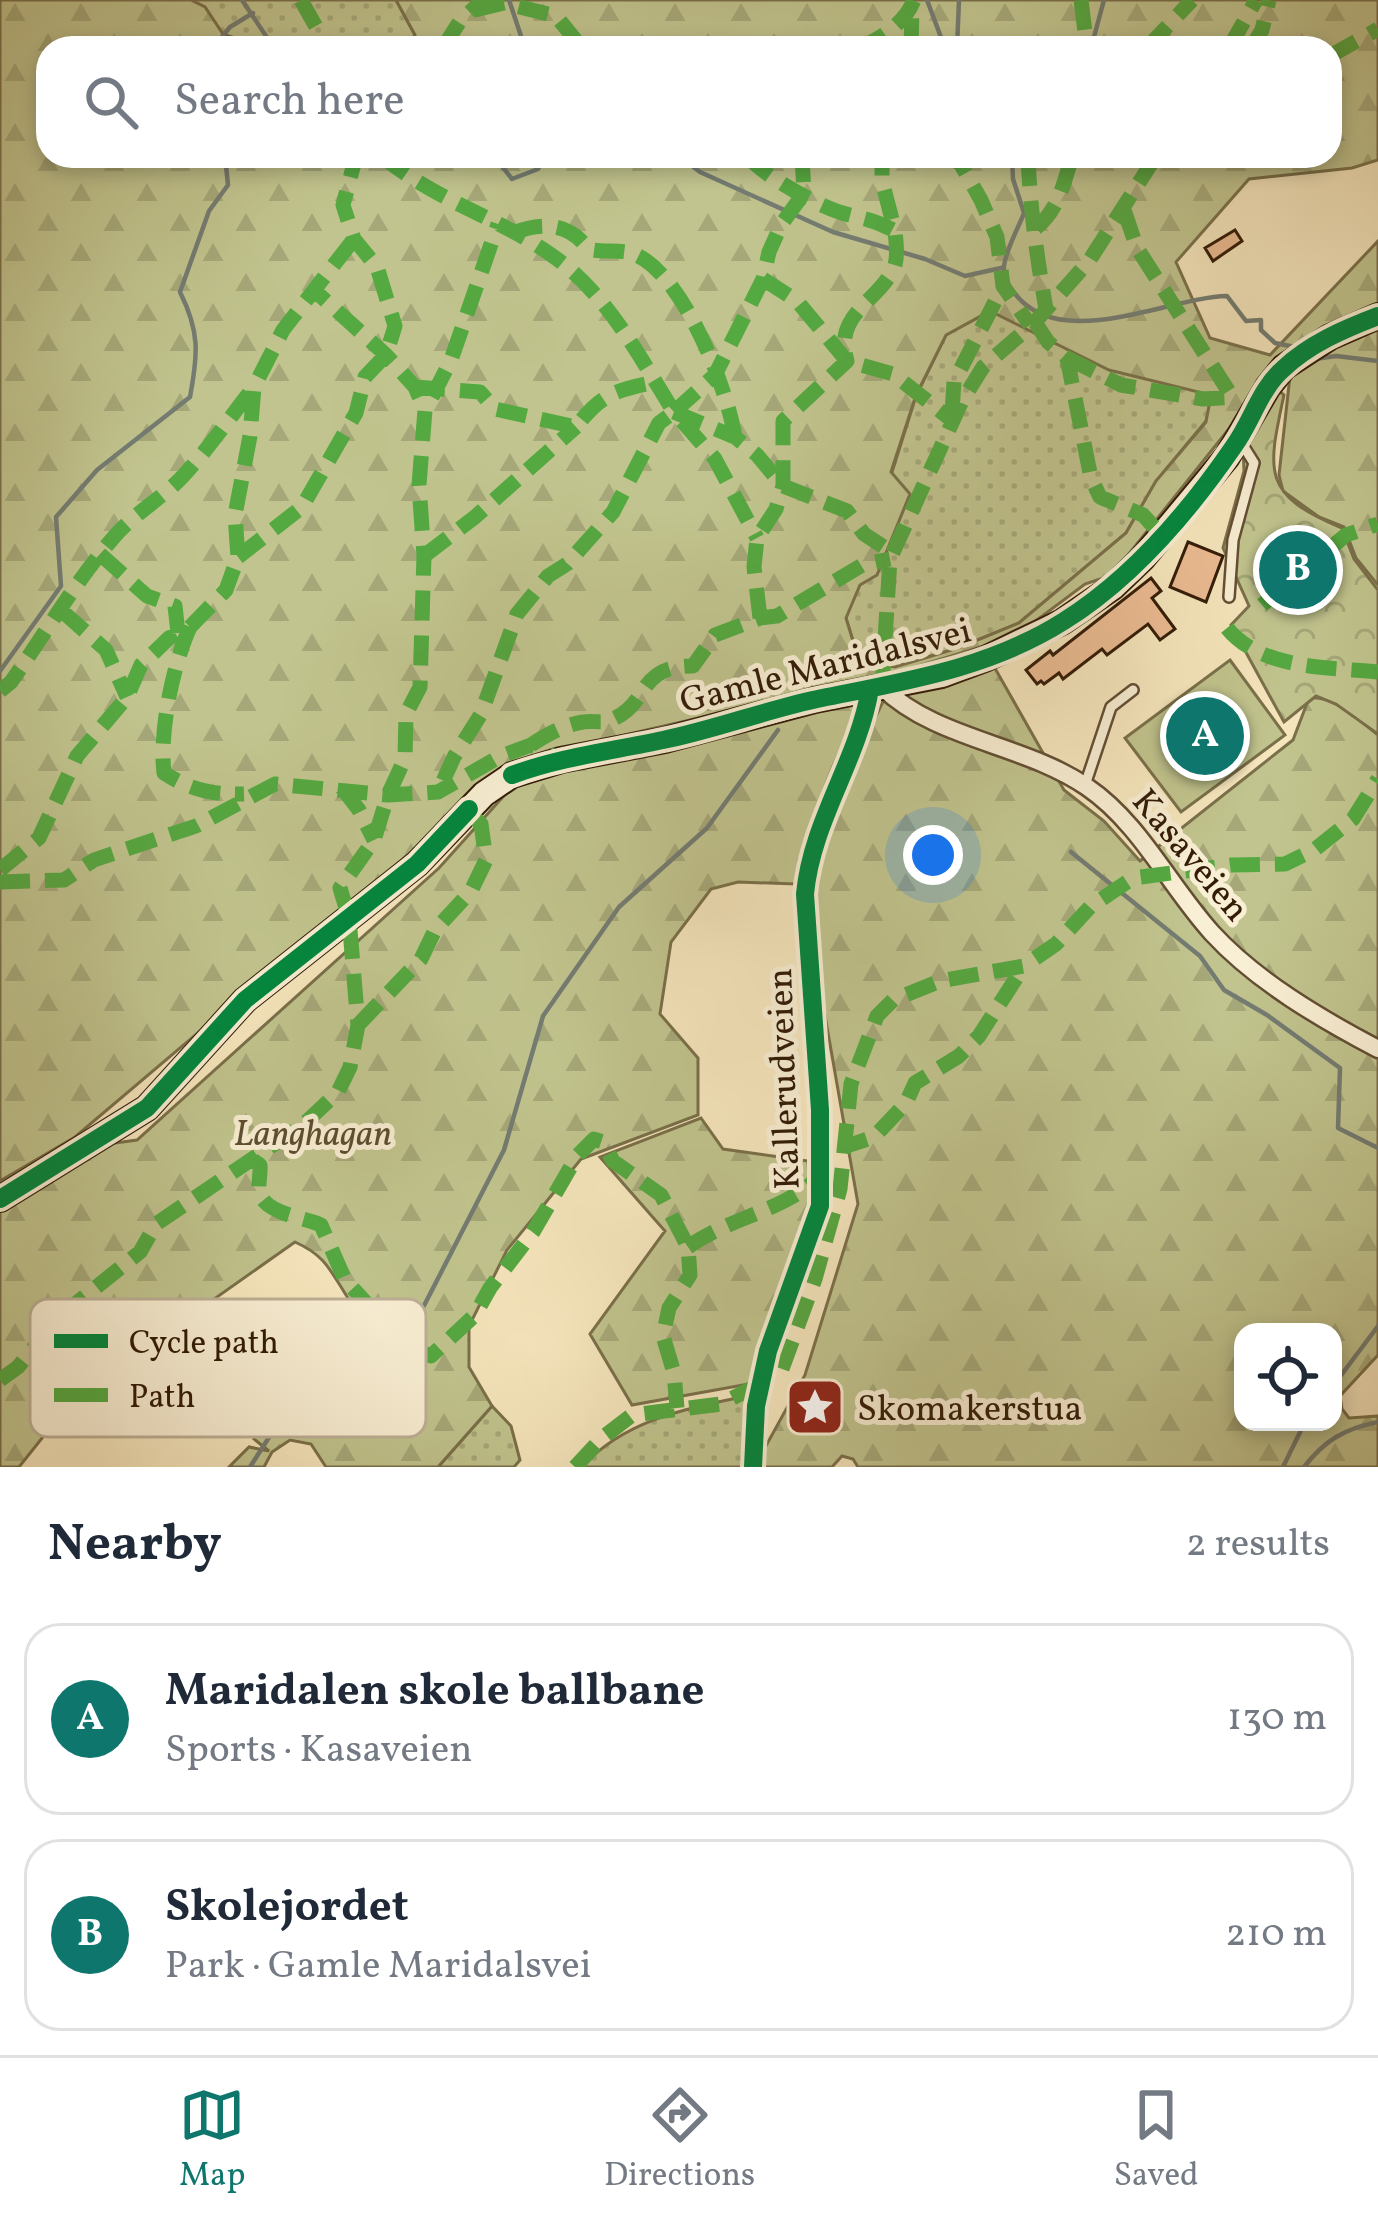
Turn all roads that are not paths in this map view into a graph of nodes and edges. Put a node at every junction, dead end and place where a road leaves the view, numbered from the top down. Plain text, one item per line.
1 (1378, 316) edge
2 (1239, 440) junction
3 (1229, 597) dead end
4 (876, 688) junction
5 (1133, 690) dead end
6 (1085, 785) junction
7 (1378, 1048) edge
8 (0, 1199) edge
9 (753, 1467) edge

1 - 2 street, Gamle Maridalsvei
2 - 3 lane
2 - 4 street, Gamle Maridalsvei
4 - 6 street, Kasaveien
4 - 8 street, Gamle Maridalsvei
4 - 9 street, Kallerudveien
5 - 6 lane
6 - 7 street, Kasaveien

